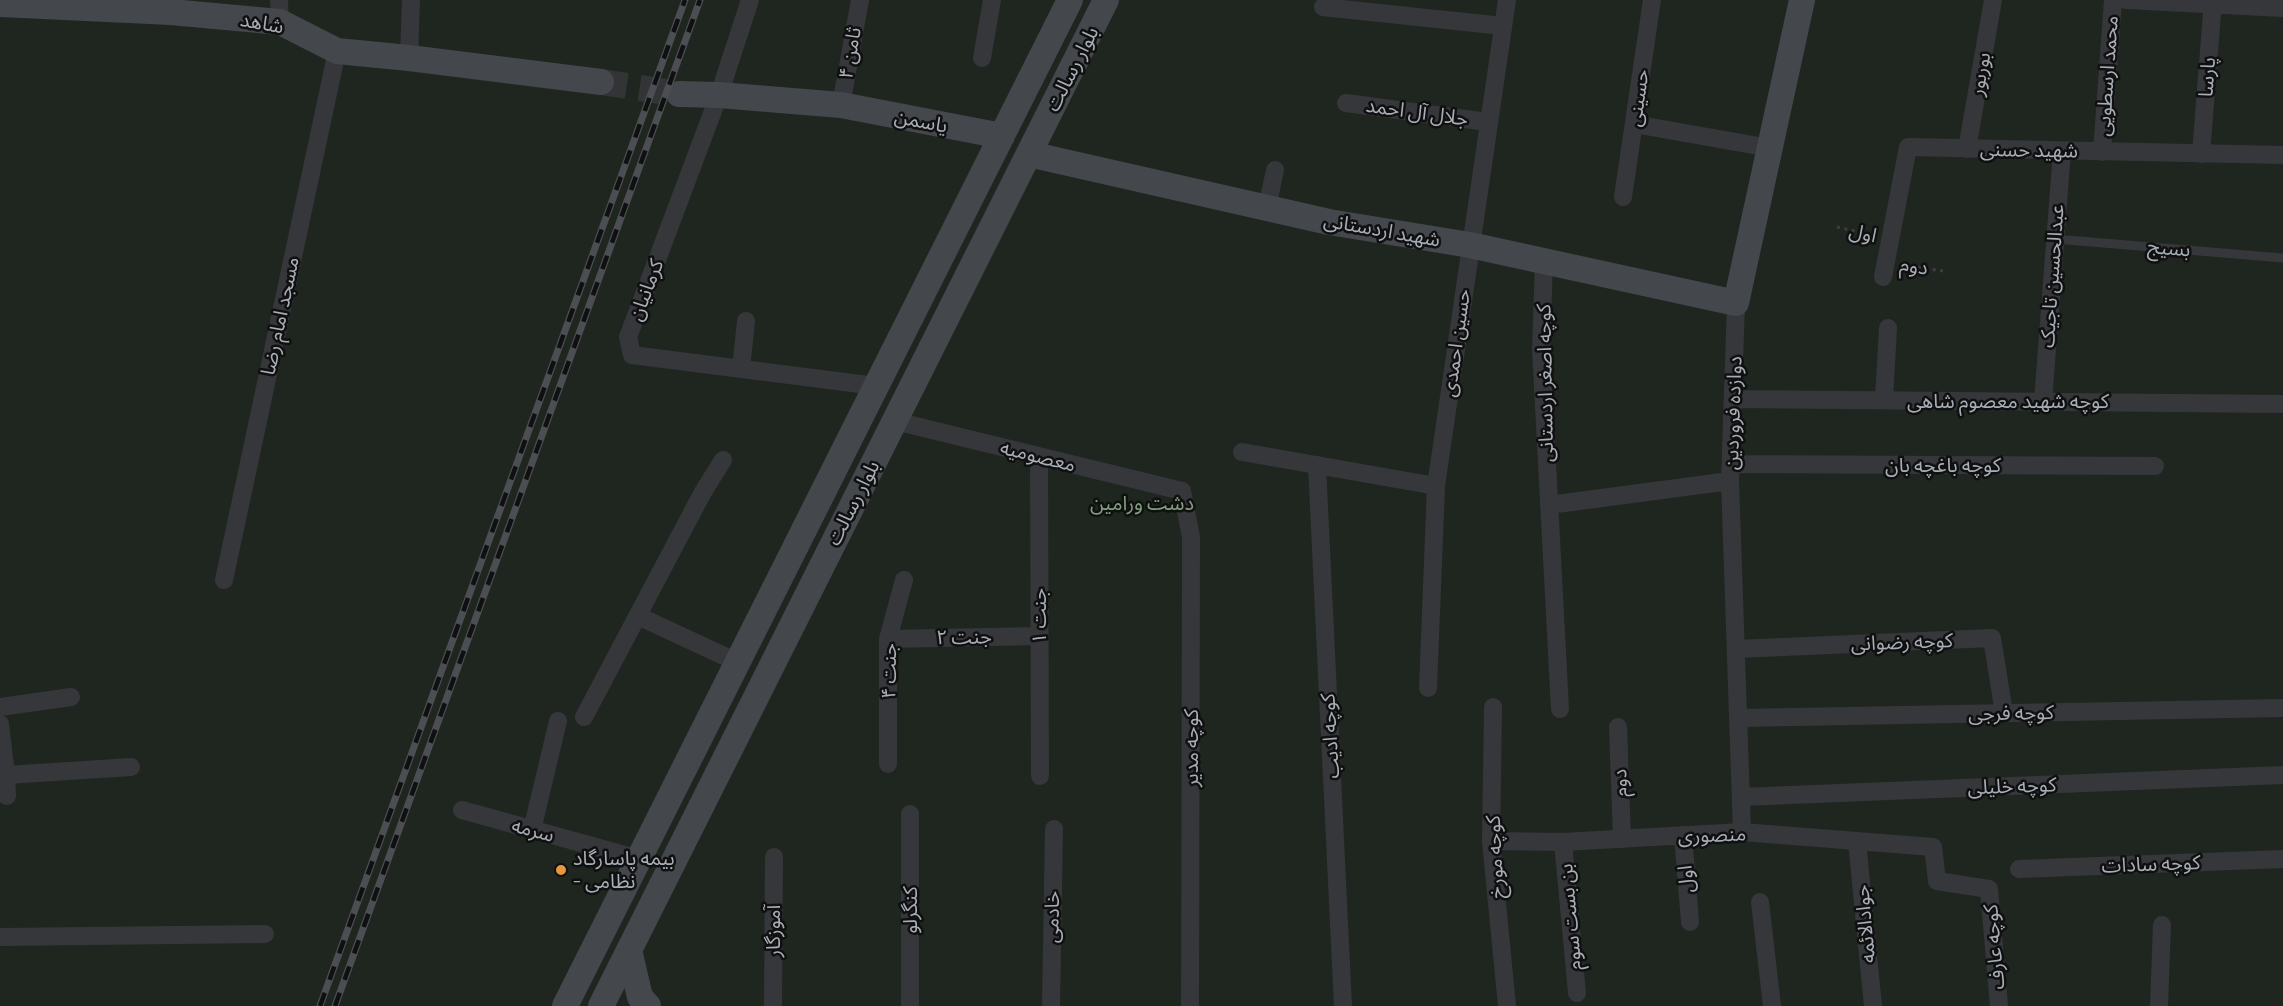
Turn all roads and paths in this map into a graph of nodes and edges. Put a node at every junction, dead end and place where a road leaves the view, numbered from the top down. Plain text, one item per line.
1 (411, 0) edge
2 (750, 0) edge
3 (860, 0) edge
4 (992, 0) edge
5 (1070, 0) edge
6 (1106, 0) edge
7 (1507, 0) edge
8 (1652, 0) edge
9 (1802, 0) edge
10 (1993, 0) edge
11 (2113, 0) edge
12 (2126, 0) edge
13 (2212, 2) edge
14 (0, 4) edge
15 (171, 6) edge
16 (1323, 7) dead end
17 (2283, 8) edge
18 (280, 11) edge
19 (1503, 26) junction
20 (337, 51) junction
21 (409, 58) junction
22 (982, 58) dead end
23 (601, 82) tunnel mouth
24 (679, 94) tunnel mouth
25 (719, 95) junction
26 (1346, 103) dead end
27 (841, 105) junction
28 (1488, 122) junction
29 (1634, 124) junction
30 (1002, 136) junction
31 (1770, 148) junction
32 (1967, 149) junction
33 (2062, 151) junction
34 (2102, 152) junction
35 (1029, 153) junction
36 (2201, 153) junction
37 (2283, 155) edge
38 (1275, 170) dead end
39 (1623, 197) dead end
40 (1267, 208) junction
41 (1837, 227) dead end
42 (1889, 239) junction
43 (2055, 239) junction
44 (1470, 244) junction
45 (2283, 258) edge
46 (1544, 261) junction
47 (1884, 270) joint
48 (1943, 271) dead end
49 (1736, 303) junction
50 (746, 321) dead end
51 (1888, 328) dead end
52 (741, 369) junction
53 (876, 386) junction
54 (1733, 399) junction
55 (1884, 400) junction
56 (2043, 402) junction
57 (2283, 404) edge
58 (895, 421) junction
59 (1242, 452) dead end
60 (1039, 456) junction
61 (723, 460) dead end
62 (1317, 465) junction
63 (2155, 466) dead end
64 (1731, 473) junction
65 (1436, 486) junction
66 (1182, 491) joint
67 (1549, 505) junction
68 (224, 580) dead end
69 (904, 580) dead end
70 (638, 616) junction
71 (1039, 636) junction
72 (888, 639) junction
73 (1737, 649) junction
74 (737, 662) junction
75 (1428, 688) dead end
76 (71, 697) dead end
77 (0, 707) edge
78 (1493, 707) dead end
79 (2283, 708) edge
80 (1560, 709) dead end
81 (2004, 713) junction
82 (584, 717) dead end
83 (1739, 718) junction
84 (558, 721) dead end
85 (0, 724) edge
86 (1618, 727) dead end
87 (888, 764) dead end
88 (131, 767) dead end
89 (6, 775) junction
90 (2283, 775) edge
91 (1040, 776) dead end
92 (673, 791) junction
93 (7, 796) dead end
94 (1741, 797) junction
95 (701, 805) junction
96 (462, 810) dead end
97 (910, 814) dead end
98 (1054, 829) dead end
99 (532, 830) junction
100 (1742, 832) junction
101 (1683, 835) junction
102 (1622, 839) junction
103 (1491, 841) junction
104 (1563, 842) junction
105 (1857, 842) junction
106 (774, 857) dead end
107 (639, 859) junction
108 (2283, 859) edge
109 (2019, 869) dead end
110 (1989, 889) joint
111 (1760, 902) dead end
112 (1690, 922) dead end
113 (2162, 925) dead end
114 (265, 934) dead end
115 (0, 937) edge
116 (629, 950) junction
117 (1577, 993) dead end
118 (565, 1006) edge
119 (601, 1006) edge
120 (648, 1006) edge
121 (773, 1006) edge
122 (910, 1006) edge
123 (1051, 1006) edge
124 (1190, 1006) edge
125 (1343, 1006) edge
126 (1507, 1006) edge
127 (1772, 1006) edge
128 (1873, 1006) edge
129 (1999, 1006) edge
130 (2159, 1006) edge

1 - 21 street
2 - 25 street
3 - 27 street, ثامن ۴
4 - 22 street
5 - 30 main road, بلوار رسالت
6 - 35 main road, بلوار رسالت
7 - 19 street, حسین احمدی
8 - 29 street, حسینی
9 - 31 main road, دوازده فروردین
10 - 32 street, بوربور
11 - 34 street, محمد ارسطویی
12 - 13 street
13 - 17 street
13 - 36 street, پارسا
14 - 15 main road, شاهد
15 - 18 main road, شاهد
16 - 19 street
18 - 20 main road, شاهد
19 - 28 street, حسین احمدی
20 - 21 main road, شاهد
20 - 68 street, مسجد امام رضا
21 - 23 main road, شاهد
24 - 25 main road, یاسمن
25 - 27 main road, یاسمن
25 - 52 street, کرمانیان
26 - 28 street, جلال آل احمد
27 - 30 main road, یاسمن
28 - 44 street, حسین احمدی
29 - 31 street
29 - 39 street, حسینی
30 - 53 main road, بلوار رسالت
31 - 49 main road, دوازده فروردین
32 - 33 street, شهید حسنی
32 - 42 street, شهید حسنی
33 - 34 street, شهید حسنی
33 - 43 street, عبدالحسین تاجیک
34 - 36 street, شهید حسنی
35 - 40 main road, شهید اردستانی
35 - 58 main road, بلوار رسالت
36 - 37 street, شهید حسنی
38 - 40 street
40 - 44 main road, شهید اردستانی
41 - 42 path, اول
42 - 47 street, شهید حسنی
43 - 45 lane, بسیج
43 - 56 street, عبدالحسین تاجیک
44 - 46 main road, شهید اردستانی
44 - 65 street, حسین احمدی
46 - 49 main road, شهید اردستانی
46 - 67 street, کوچه اصغر اردستانی
47 - 48 path, دوم
49 - 54 street, دوازده فروردین
50 - 52 street
51 - 55 street
52 - 53 street, کرمانیان
53 - 74 main road, بلوار رسالت
54 - 55 street, کوچه شهید معصوم شاهی
54 - 64 street, دوازده فروردین
55 - 56 street, کوچه شهید معصوم شاهی
56 - 57 street, کوچه شهید معصوم شاهی
58 - 60 street, معصومیه
58 - 95 main road, بلوار رسالت
59 - 62 street
60 - 66 street, معصومیه
60 - 71 street, جنت ۱
61 - 70 street
62 - 65 street
62 - 125 street, کوچه ادیب
63 - 64 street, کوچه باغچه بان
64 - 67 street
64 - 73 street, دوازده فروردین
65 - 75 street, حسین احمدی
66 - 124 street, کوچه مدیر
67 - 80 street, کوچه اصغر اردستانی
69 - 72 street, جنت ۴
70 - 74 street
70 - 82 street
71 - 72 street, جنت ۲
71 - 91 street, جنت ۱
72 - 87 street, جنت ۴
73 - 81 street, کوچه رضوانی
73 - 83 street, دوازده فروردین
74 - 92 main road, بلوار رسالت
76 - 77 street
78 - 103 street, کوچه مورخ
79 - 81 street, کوچه فرجی
81 - 83 street, کوچه فرجی
83 - 94 street, دوازده فروردین
84 - 99 street
85 - 89 street
86 - 102 street, دوم
88 - 89 street
89 - 93 street
90 - 94 street, کوچه خلیلی
92 - 95 main road
92 - 107 main road, بلوار رسالت
94 - 100 street, دوازده فروردین
95 - 116 main road, بلوار رسالت
96 - 99 street, سرمه
97 - 122 street, کنگرلو
98 - 123 street, خادمی
99 - 107 street, سرمه
100 - 101 street, منصوری
100 - 105 street, منصوری
101 - 102 street, منصوری
101 - 112 street, اول
102 - 104 street, منصوری
103 - 104 street, منصوری
103 - 126 street, کوچه مورخ
104 - 117 street, بن بست سوم
105 - 110 street, منصوری
105 - 128 street, جوادالائمه
106 - 121 street, آموزگار
107 - 118 main road, بلوار رسالت
108 - 109 street, کوچه سادات
110 - 129 street, کوچه عارف
111 - 127 street
113 - 130 street
114 - 115 street
116 - 119 main road, بلوار رسالت
116 - 120 main road

